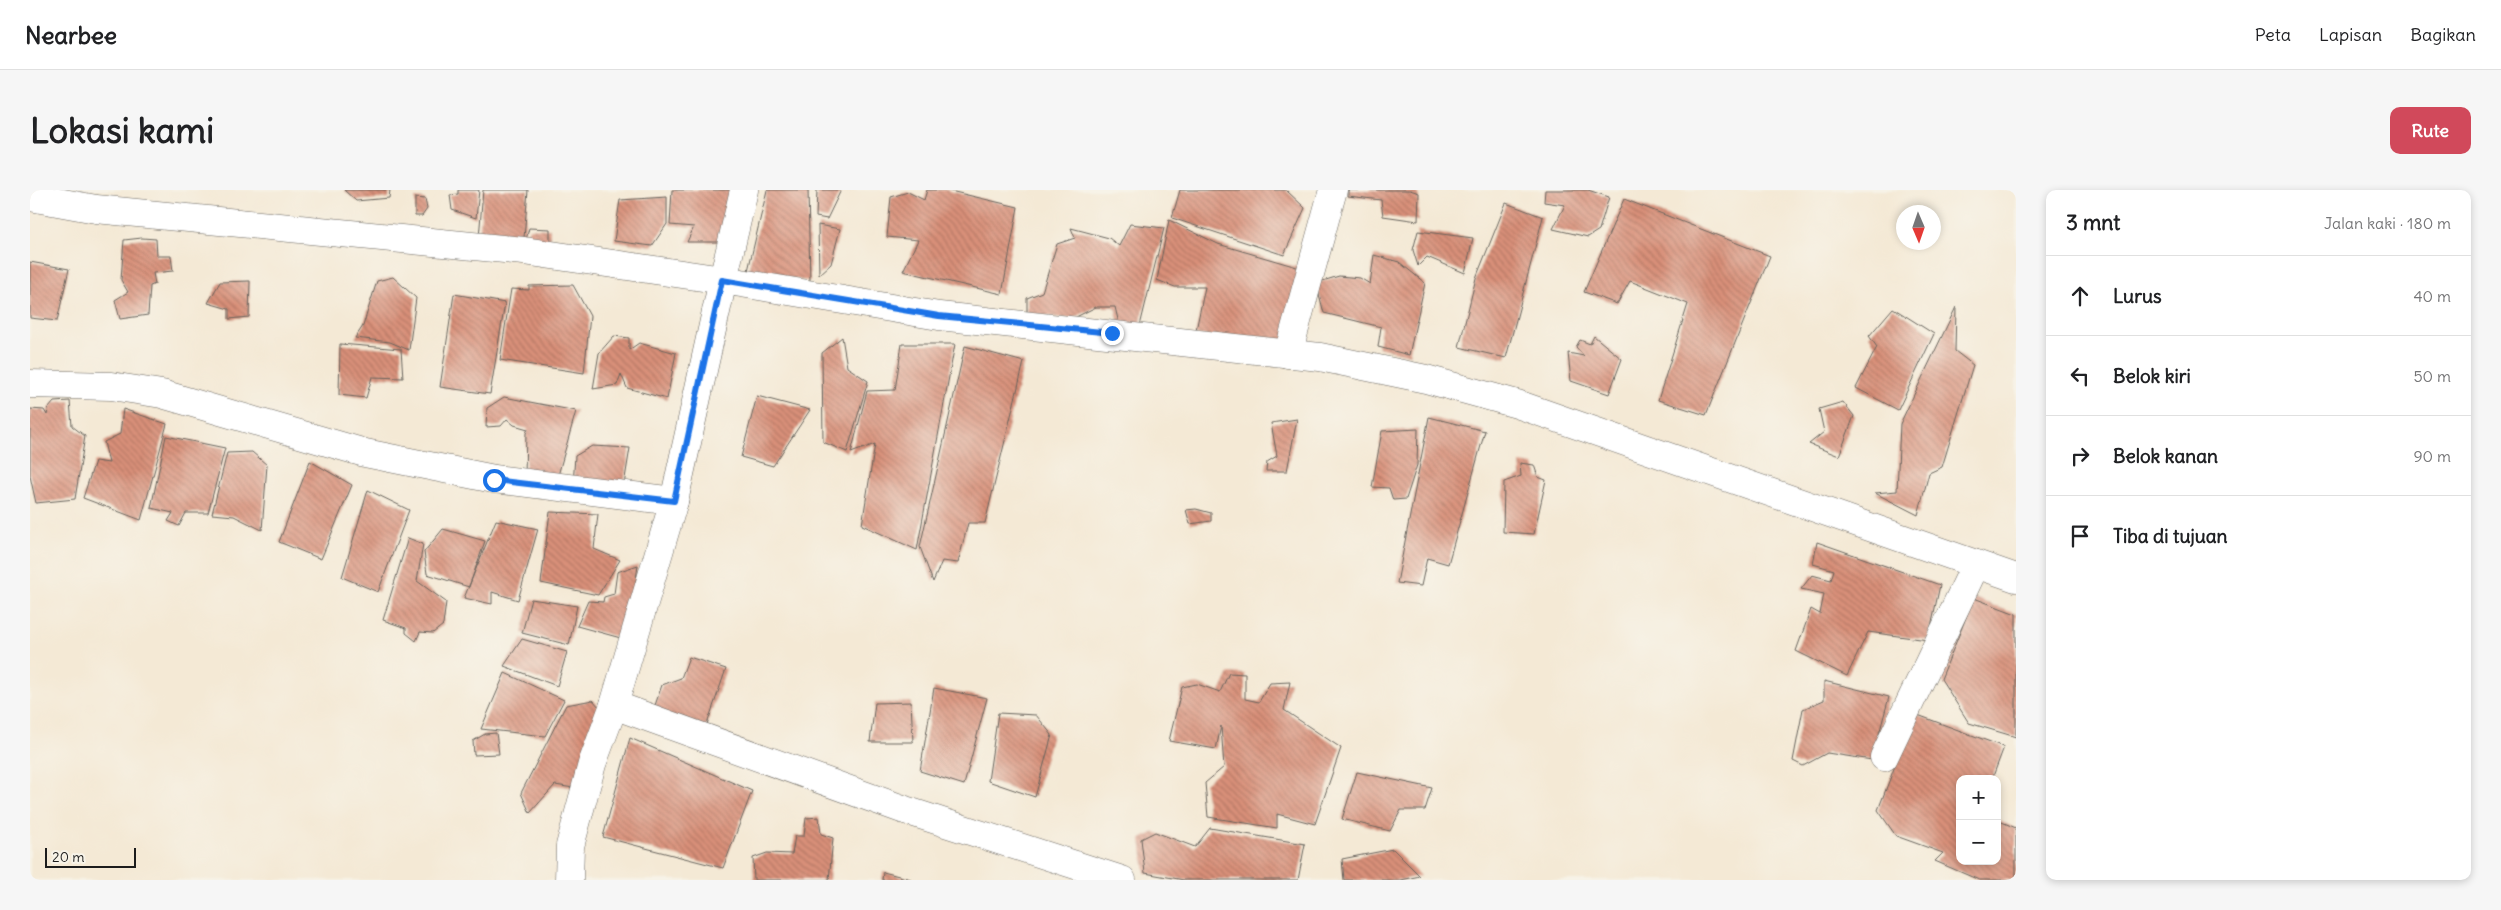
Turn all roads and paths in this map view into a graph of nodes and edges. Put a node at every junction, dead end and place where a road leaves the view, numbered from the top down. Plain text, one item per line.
1 (744, 190) edge
2 (1333, 190) edge
3 (30, 197) edge
4 (98, 199) edge
5 (722, 280) junction
6 (1288, 354) junction
7 (30, 384) edge
8 (674, 501) junction
9 (1976, 564) junction
10 (2016, 578) edge
11 (614, 705) junction
12 (1884, 758) dead end
13 (569, 880) edge
14 (1122, 880) edge

1 - 5 street
2 - 6 street
3 - 4 street
4 - 5 street
5 - 6 street
5 - 8 street
6 - 9 street
7 - 8 street
8 - 11 street
9 - 10 street
9 - 12 street
11 - 13 street
11 - 14 street

